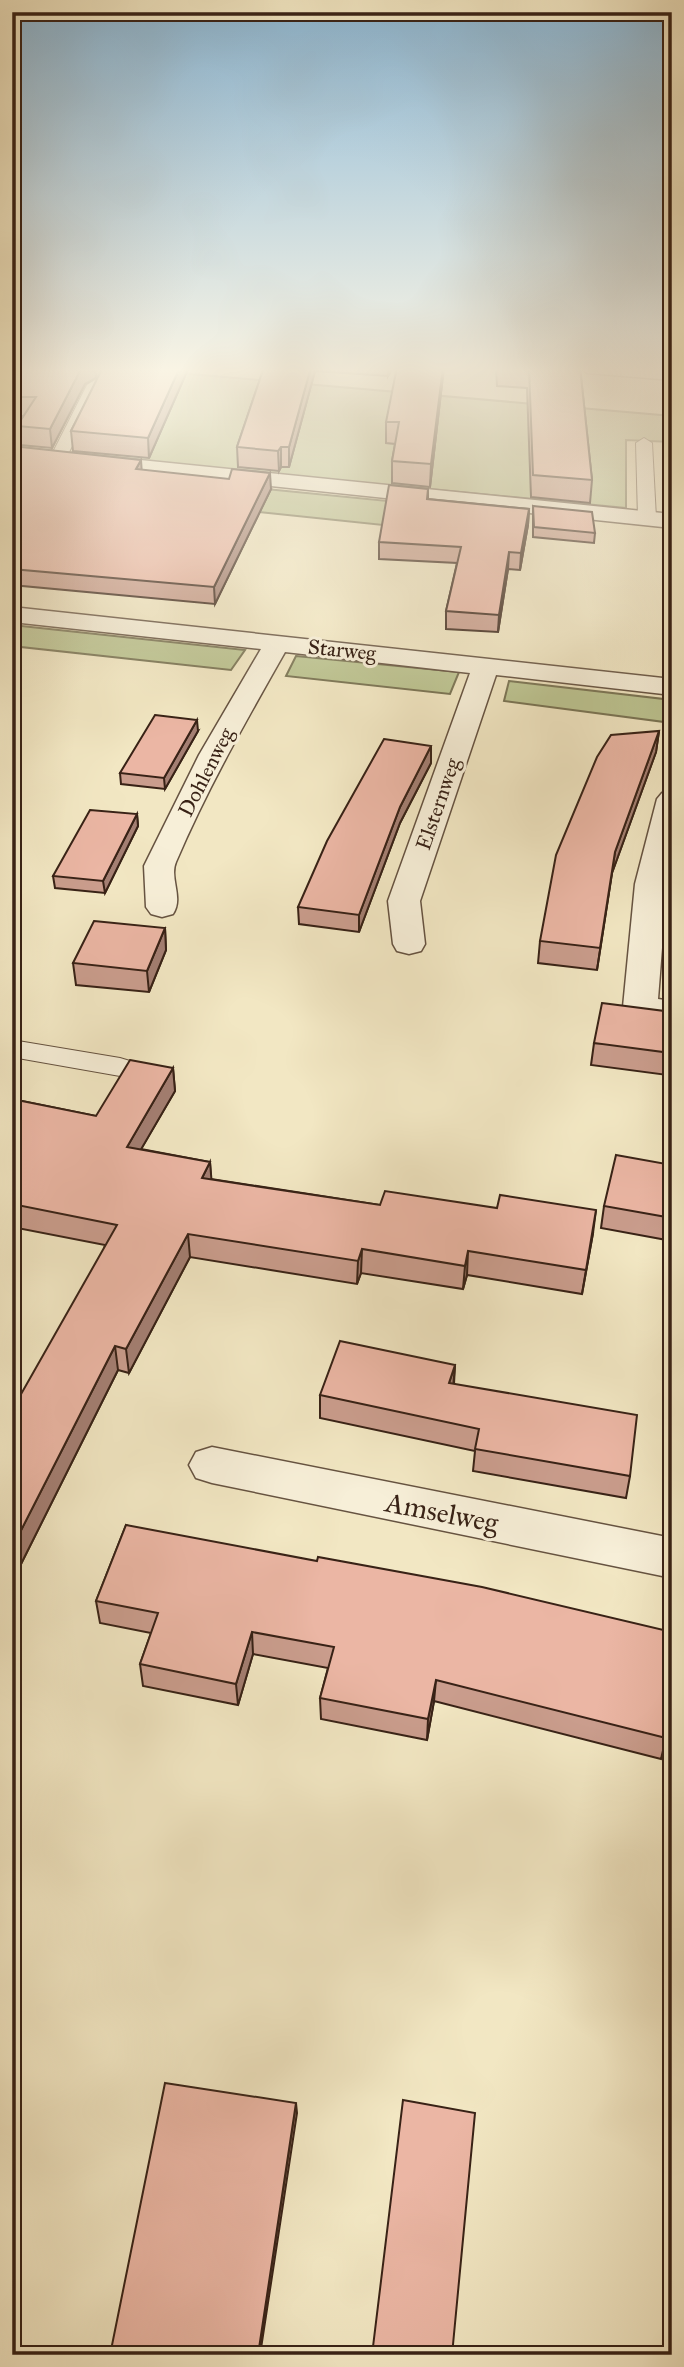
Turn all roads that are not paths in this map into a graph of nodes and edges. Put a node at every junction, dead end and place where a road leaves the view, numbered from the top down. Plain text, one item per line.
1 (249, 477) edge
2 (645, 477) edge
3 (647, 518) junction
4 (672, 521) edge
5 (12, 614) edge
6 (277, 643) junction
7 (486, 665) junction
8 (672, 687) edge
9 (672, 799) edge
10 (162, 907) dead end
11 (409, 944) dead end
12 (672, 1012) edge
13 (12, 1048) edge
14 (120, 1067) dead end
15 (212, 1465) dead end
16 (672, 1558) edge

1 - 3 street
2 - 3 lane
3 - 4 street
5 - 6 street, Starweg
6 - 7 street, Starweg
6 - 10 street, Dohlenweg
7 - 8 street, Starweg
7 - 11 street, Elsternweg
9 - 12 street
13 - 14 lane
15 - 16 street, Amselweg

